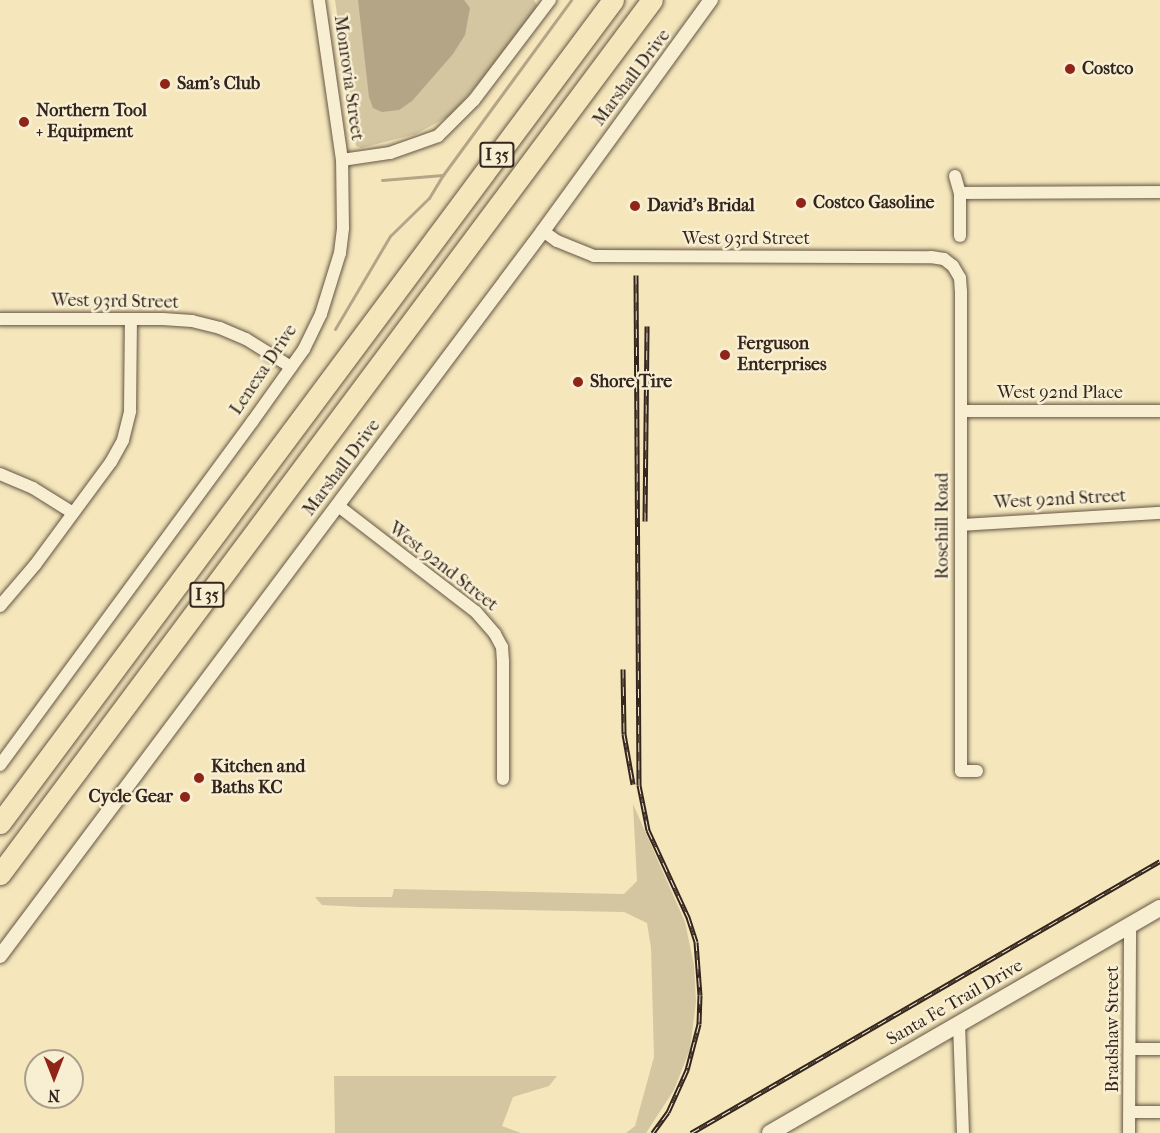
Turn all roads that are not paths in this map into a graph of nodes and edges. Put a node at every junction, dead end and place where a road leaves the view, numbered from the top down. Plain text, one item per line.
1 (319, 0) edge
2 (550, 0) edge
3 (613, 0) edge
4 (652, 0) edge
5 (659, 0) edge
6 (711, 0) edge
7 (624, 37) junction
8 (342, 160) junction
9 (955, 176) dead end
10 (1160, 192) edge
11 (960, 193) junction
12 (543, 231) junction
13 (960, 236) dead end
14 (953, 267) joint
15 (0, 319) edge
16 (131, 319) junction
17 (291, 367) junction
18 (961, 411) junction
19 (1160, 411) edge
20 (0, 474) edge
21 (337, 506) junction
22 (73, 513) junction
23 (1160, 513) edge
24 (961, 525) junction
25 (0, 606) edge
26 (0, 765) edge
27 (977, 771) dead end
28 (503, 779) dead end
29 (0, 823) edge
30 (0, 874) edge
31 (1160, 908) edge
32 (1130, 924) junction
33 (0, 956) edge
34 (959, 1024) junction
35 (1160, 1048) edge
36 (1130, 1049) junction
37 (1131, 1112) junction
38 (1160, 1112) edge
39 (770, 1133) edge
40 (963, 1133) edge
41 (1129, 1133) edge

1 - 8 street, Monrovia Street
2 - 8 street
3 - 29 highway, I 35
4 - 7 highway, I 35
5 - 7 highway
6 - 12 street, Marshall Drive
7 - 30 highway, I 35
8 - 17 street, Lenexa Drive
9 - 11 street
10 - 11 street
11 - 13 street
12 - 14 street, West 93rd Street
12 - 21 street, Marshall Drive
14 - 18 street, Rosehill Road
15 - 16 street, West 93rd Street
16 - 17 street, West 93rd Street
16 - 22 street
17 - 26 street, Lenexa Drive
18 - 19 street, West 92nd Place
18 - 24 street, Rosehill Road
20 - 22 street
21 - 28 street, West 92nd Street
21 - 33 street, Marshall Drive
22 - 25 street
23 - 24 street, West 92nd Street
24 - 27 street, Rosehill Road
31 - 32 main road, Santa Fe Trail Drive
32 - 34 main road, Santa Fe Trail Drive
32 - 36 street, Bradshaw Street
34 - 39 main road, Santa Fe Trail Drive
34 - 40 street
35 - 36 street
36 - 37 street, Bradshaw Street
37 - 38 street
37 - 41 street, Bradshaw Street

